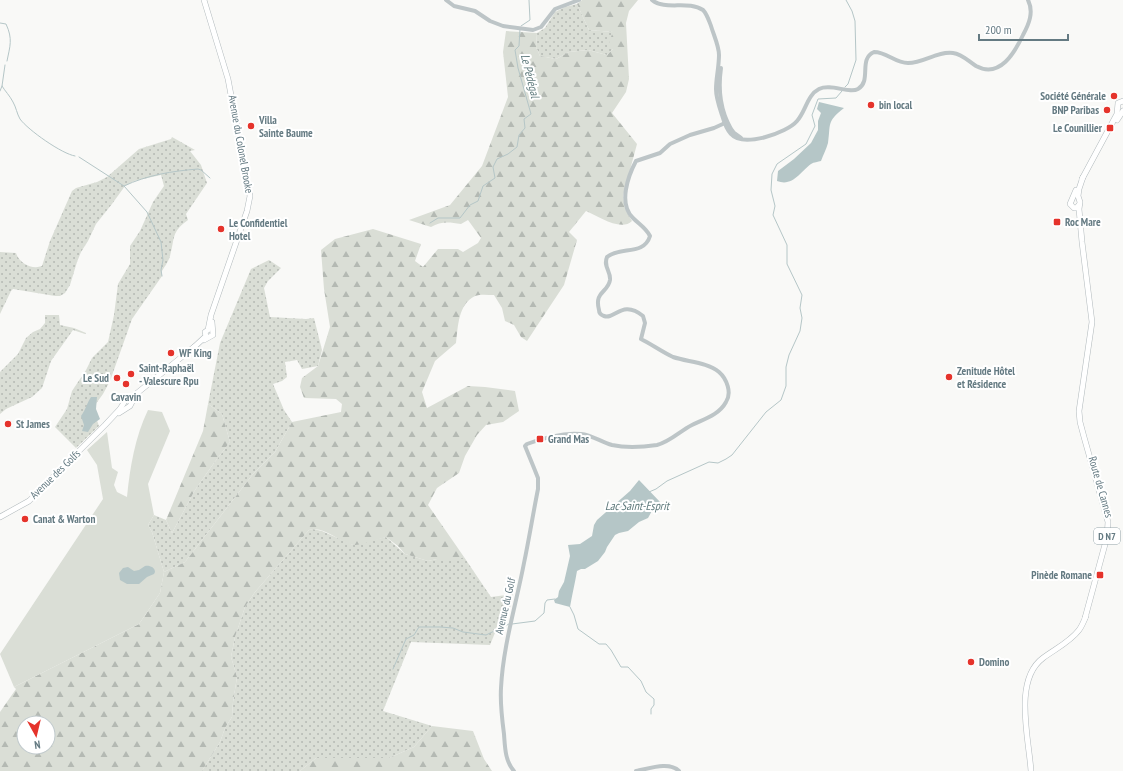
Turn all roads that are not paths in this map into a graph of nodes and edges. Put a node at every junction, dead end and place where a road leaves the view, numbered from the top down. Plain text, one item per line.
1 (204, 0) edge
2 (446, 0) edge
3 (579, 0) edge
4 (652, 0) edge
5 (656, 0) edge
6 (673, 0) edge
7 (690, 0) edge
8 (1028, 0) edge
9 (720, 99) junction
10 (1123, 101) edge
11 (718, 104) junction
12 (1121, 110) edge
13 (727, 124) junction
14 (1075, 199) junction
15 (1079, 205) junction
16 (1074, 208) junction
17 (1082, 245) junction
18 (1088, 248) dead end
19 (210, 330) joint
20 (1081, 401) junction
21 (0, 517) edge
22 (1104, 559) junction
23 (1099, 566) junction
24 (1085, 618) junction
25 (514, 771) edge
26 (636, 771) edge
27 (679, 771) edge
28 (1031, 771) edge

1 - 19 main road, Avenue du Colonel Brooke
2 - 3 street
4 - 11 street
5 - 6 street
7 - 9 street
8 - 13 street
9 - 11 street
9 - 13 street
10 - 12 main road
11 - 13 street
12 - 14 main road
13 - 25 street, Avenue du Golf
14 - 15 main road
14 - 16 main road
15 - 16 main road
15 - 17 main road, Route de Cannes / D N7
16 - 17 main road, Route de Cannes / D N7
17 - 18 street
17 - 20 main road, Route de Cannes / D N7
19 - 21 main road, Avenue des Golfs
20 - 22 main road, Route de Cannes / D N7
20 - 23 main road, Route de Cannes / D N7
22 - 23 main road
22 - 24 main road, Route de Cannes / D N7
23 - 24 main road, Route de Cannes / D N7
24 - 28 main road, Route de Cannes / D N7
26 - 27 street

